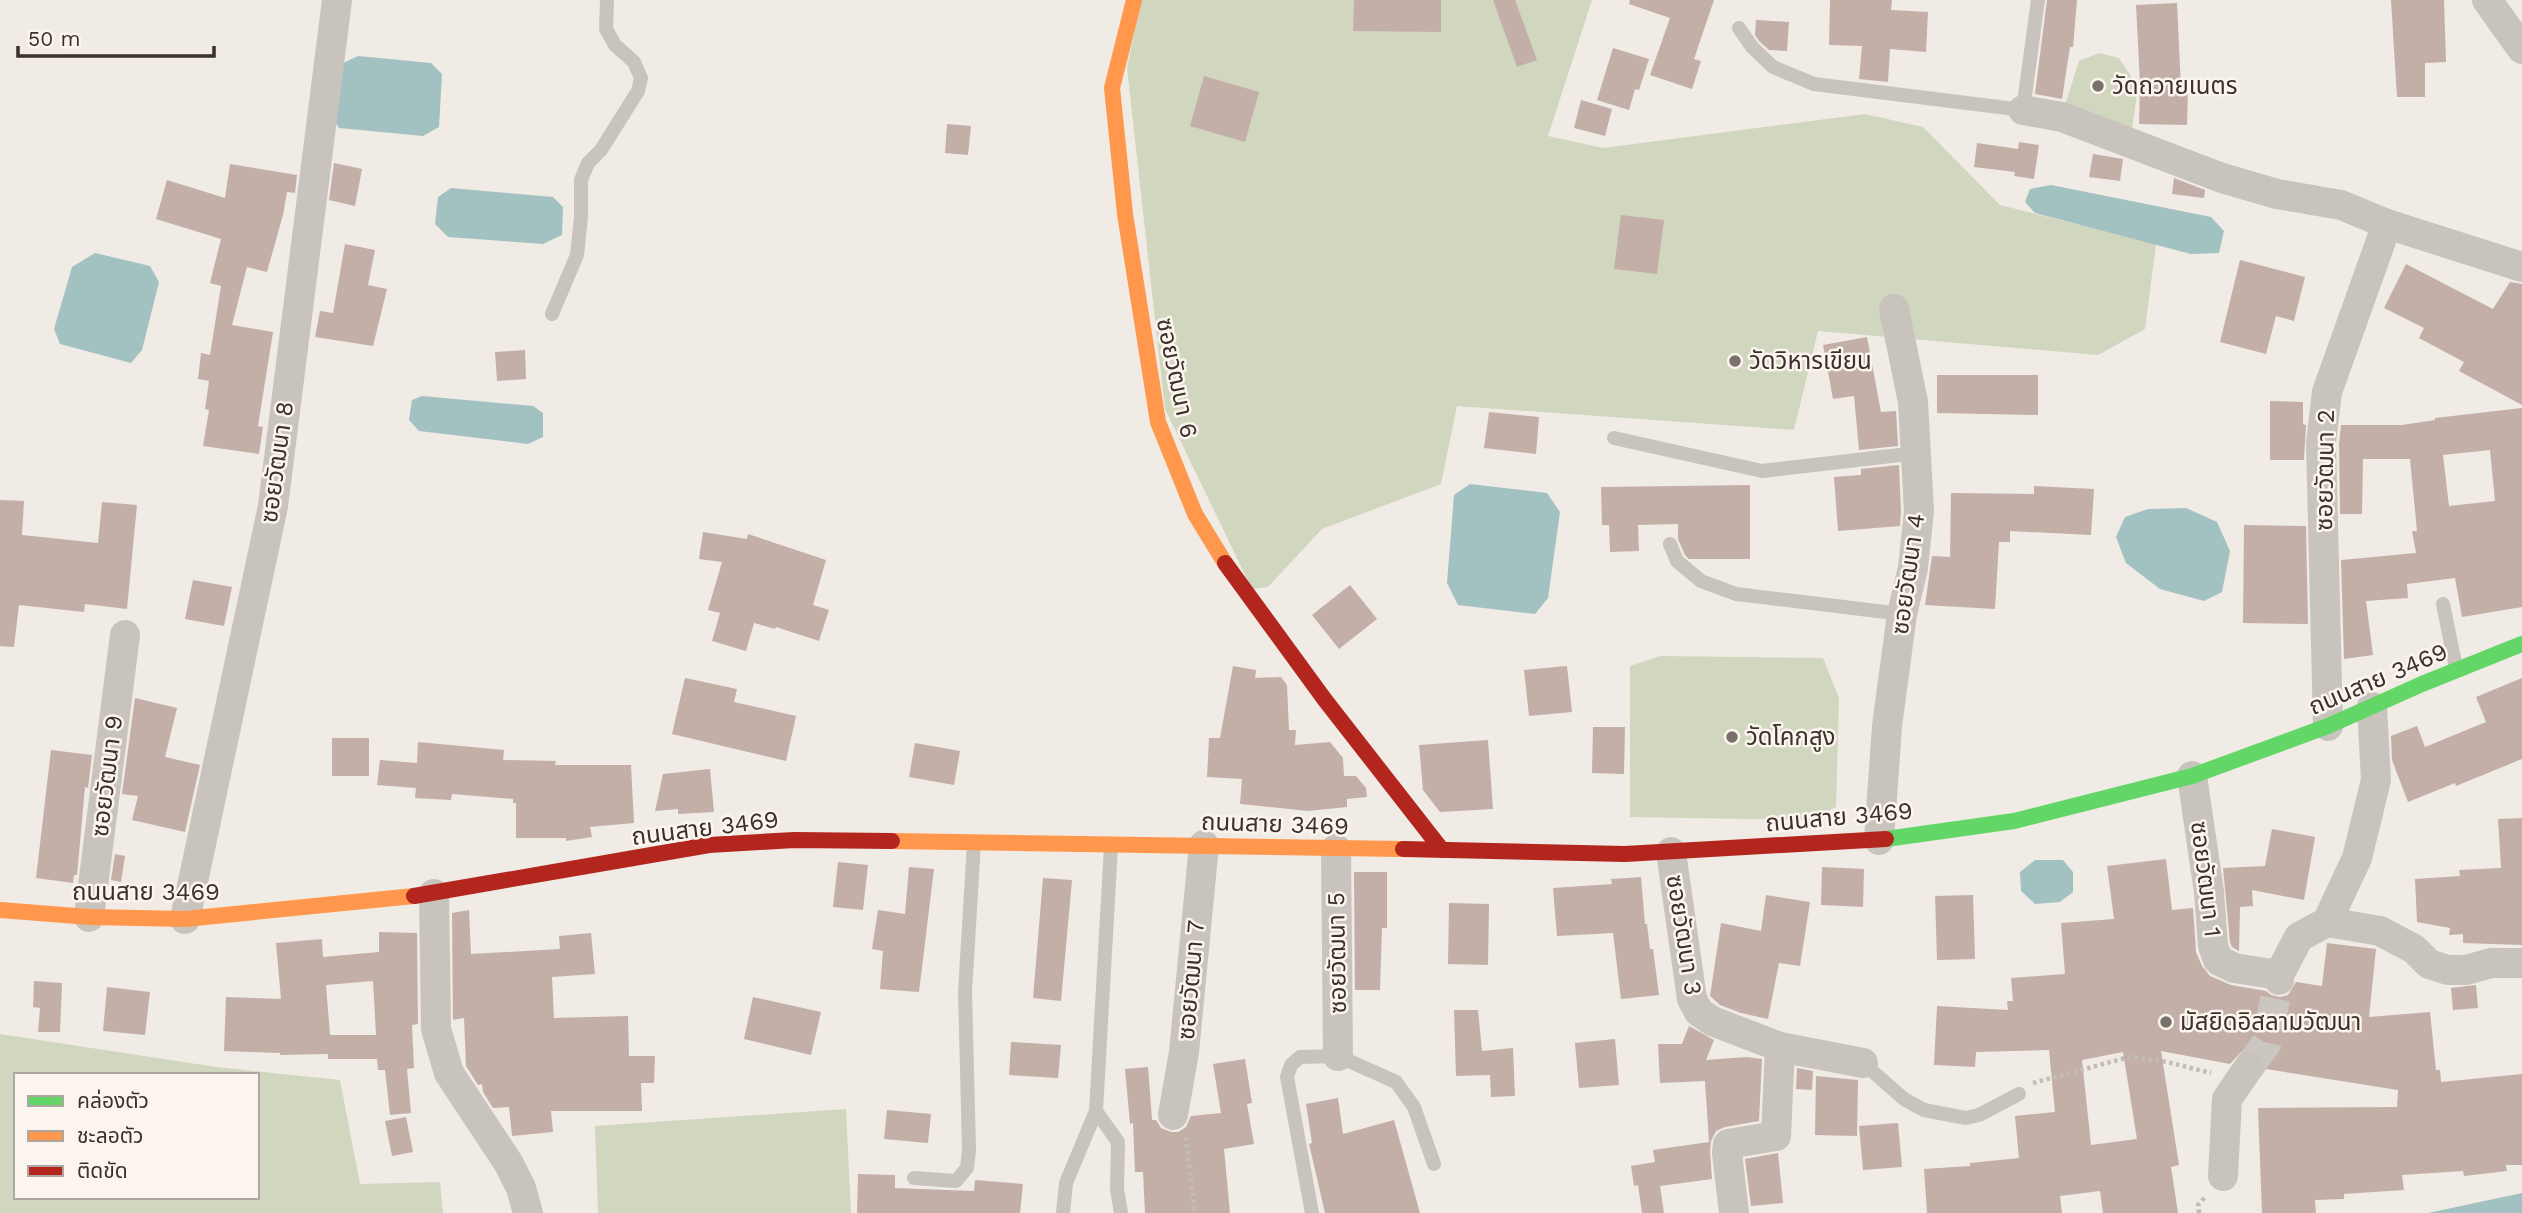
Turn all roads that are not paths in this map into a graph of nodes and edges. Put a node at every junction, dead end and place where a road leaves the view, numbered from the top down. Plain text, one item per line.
1 (337, 0) edge
2 (607, 0) edge
3 (1134, 0) edge
4 (2038, 0) edge
5 (2487, 0) edge
6 (1739, 28) dead end
7 (2522, 49) edge
8 (2024, 110) junction
9 (2387, 224) junction
10 (2522, 267) edge
11 (1894, 309) dead end
12 (552, 314) dead end
13 (1614, 438) dead end
14 (1917, 453) junction
15 (1670, 544) dead end
16 (2443, 604) dead end
17 (1902, 614) junction
18 (125, 635) dead end
19 (2522, 644) edge
20 (2456, 671) junction
21 (2371, 707) junction
22 (2328, 726) junction
23 (2192, 776) junction
24 (1879, 840) junction
25 (974, 841) junction
26 (1111, 844) junction
27 (1204, 845) junction
28 (1336, 849) junction
29 (1442, 850) junction
30 (1671, 852) junction
31 (434, 894) junction
32 (0, 910) edge
33 (89, 917) junction
34 (184, 919) junction
35 (2327, 922) junction
36 (2522, 963) edge
37 (1780, 1047) junction
38 (1338, 1056) junction
39 (1863, 1063) joint
40 (2244, 1073) tunnel mouth
41 (2019, 1094) road end
42 (1096, 1111) junction
43 (1173, 1115) dead end
44 (1434, 1164) dead end
45 (2222, 1176) dead end
46 (914, 1178) dead end
47 (528, 1213) edge
48 (1063, 1213) edge
49 (1121, 1213) edge
50 (1312, 1213) edge
51 (1734, 1213) edge

1 - 34 street, ซอยวัฒนา 8
2 - 12 lane
3 - 29 street, ซอยวัฒนา 6
4 - 8 lane
5 - 7 street
6 - 8 lane
8 - 9 street
9 - 10 street
9 - 22 street, ซอยวัฒนา 2
11 - 14 street, ซอยวัฒนา 4
13 - 14 lane
14 - 17 street, ซอยวัฒนา 4
15 - 17 lane
16 - 20 lane
17 - 24 street, ซอยวัฒนา 4
18 - 33 street, ซอยวัฒนา 9
19 - 20 street, ถนนสาย 3469
20 - 21 street, ถนนสาย 3469
21 - 22 street, ถนนสาย 3469
21 - 35 street
22 - 23 street, ถนนสาย 3469
23 - 24 street, ถนนสาย 3469
23 - 35 street, ซอยวัฒนา 1
24 - 30 street, ถนนสาย 3469
25 - 26 street, ถนนสาย 3469
25 - 31 street, ถนนสาย 3469
25 - 46 lane
26 - 27 street, ถนนสาย 3469
26 - 42 lane
27 - 28 street, ถนนสาย 3469
27 - 43 street, ซอยวัฒนา 7
28 - 29 street, ถนนสาย 3469
28 - 38 street, ซอยวัฒนา 5
29 - 30 street, ถนนสาย 3469
30 - 37 street, ซอยวัฒนา 3
31 - 34 street, ถนนสาย 3469
31 - 47 street
32 - 33 street, ถนนสาย 3469
33 - 34 street, ถนนสาย 3469
35 - 36 street
37 - 39 street, ซอยวัฒนา 3
37 - 51 street
38 - 44 lane
38 - 50 lane
39 - 41 lane
40 - 45 street
42 - 48 lane
42 - 49 lane

